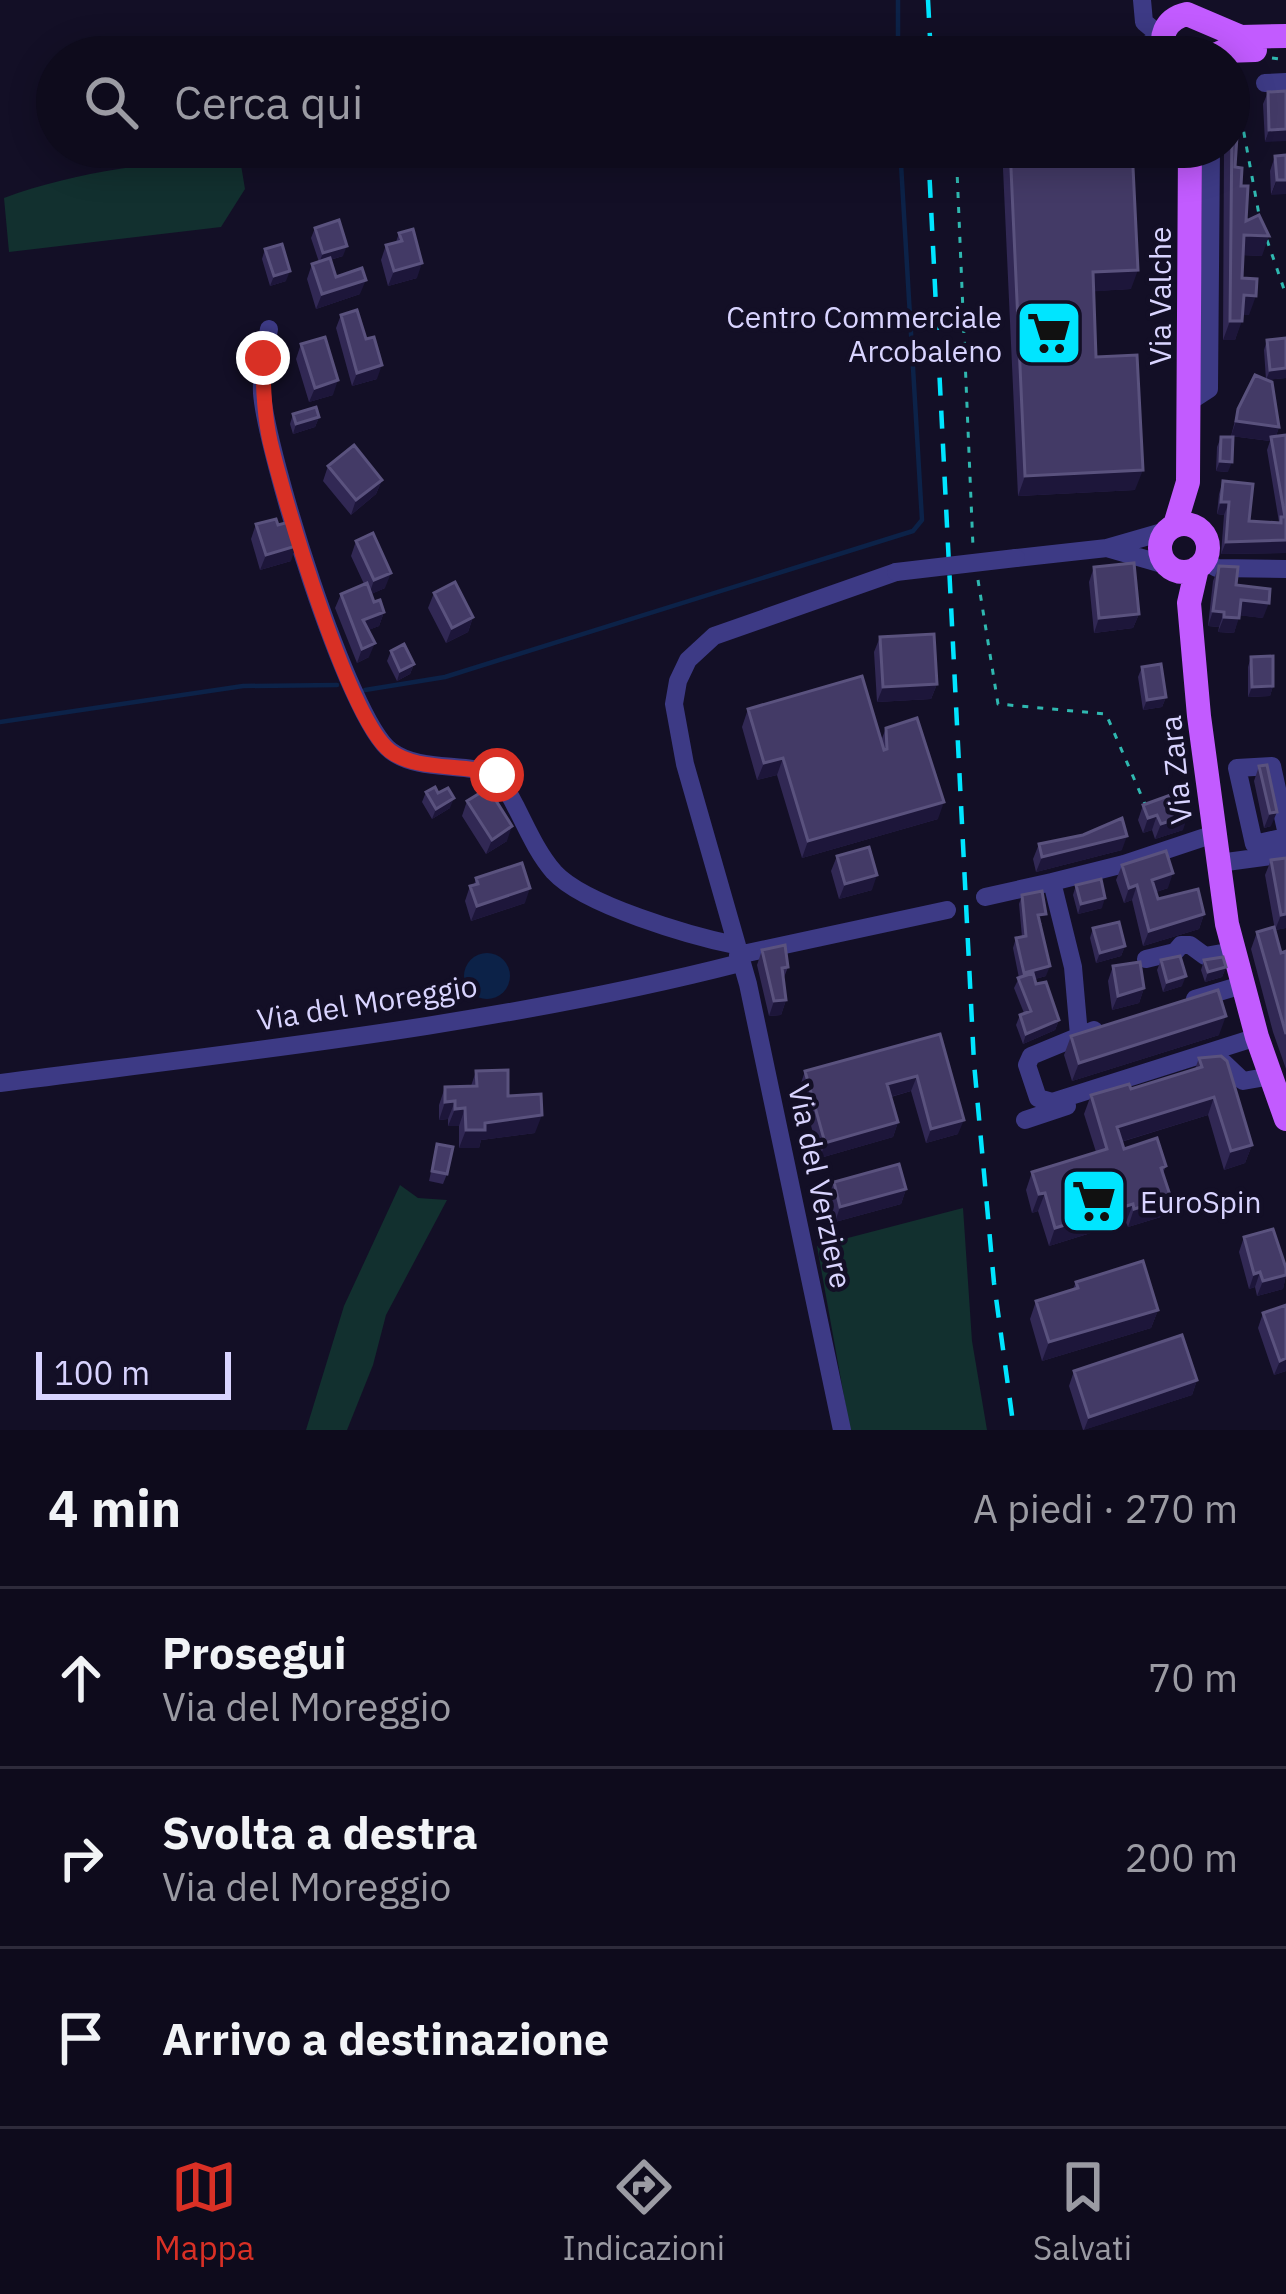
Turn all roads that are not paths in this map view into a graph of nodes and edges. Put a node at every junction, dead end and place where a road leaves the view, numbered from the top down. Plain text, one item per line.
1 (1142, 0) edge
2 (1203, 11) edge
3 (1164, 33) edge
4 (1238, 36) edge
5 (1250, 51) edge
6 (1286, 53) edge
7 (1286, 82) edge
8 (1264, 83) dead end
9 (1190, 168) edge
10 (1211, 168) edge
11 (269, 329) dead end
12 (1189, 402) junction
13 (1189, 446) junction
14 (1170, 528) junction
15 (1202, 532) junction
16 (1107, 548) junction
17 (1186, 566) junction
18 (1286, 569) edge
19 (1214, 834) junction
20 (1286, 854) edge
21 (1219, 863) junction
22 (1052, 882) junction
23 (985, 897) dead end
24 (947, 910) dead end
25 (1233, 951) junction
26 (738, 954) junction
27 (1146, 959) dead end
28 (1242, 985) junction
29 (1181, 1004) edge
30 (1120, 1022) edge
31 (1079, 1035) junction
32 (1257, 1037) junction
33 (1271, 1076) junction
34 (0, 1083) edge
35 (1286, 1119) edge
36 (1025, 1120) dead end
37 (842, 1430) edge

1 - 3 street
2 - 3 main road
2 - 4 main road
5 - 6 main road
7 - 8 street
9 - 12 main road, Via Valche
10 - 12 street
11 - 26 street, Via del Moreggio
12 - 13 main road, Via Valche
13 - 14 main road, Via Valche
13 - 15 main road, Via Valche
14 - 15 main road
14 - 16 street
14 - 17 main road
15 - 17 main road
16 - 17 street
16 - 26 street, bridge
17 - 18 street
17 - 19 main road, Via Zara
19 - 21 main road
19 - 22 street, Via Zara
20 - 21 street
21 - 25 main road
22 - 23 street, Via Zara
22 - 31 street
24 - 26 street, Via del Moreggio
25 - 27 street
25 - 28 main road
26 - 34 street, Via del Moreggio
26 - 37 street, Via del Verziere
28 - 29 street
28 - 32 main road
30 - 31 street
31 - 32 street
32 - 33 main road
33 - 35 main road
33 - 36 street

